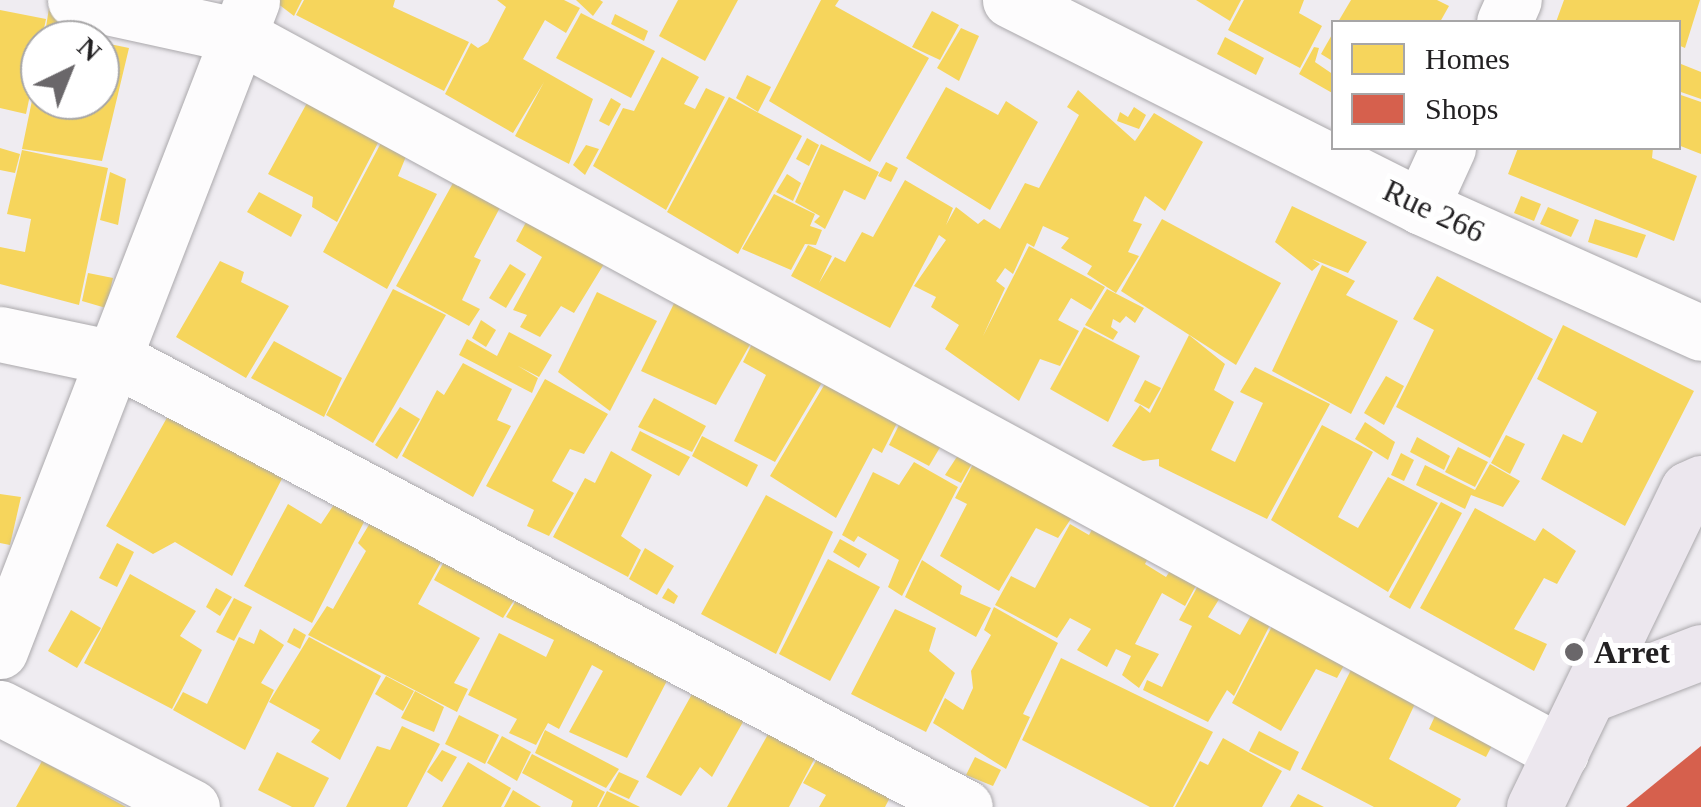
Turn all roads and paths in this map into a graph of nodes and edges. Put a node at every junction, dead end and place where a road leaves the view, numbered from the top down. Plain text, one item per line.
1 (75, 0) edge
2 (1010, 0) edge
3 (246, 18) edge
4 (1447, 150) edge
5 (1421, 206) junction
6 (1701, 333) edge
7 (0, 334) edge
8 (114, 358) junction
9 (1701, 483) edge
10 (0, 651) edge
11 (1701, 652) edge
12 (1588, 695) junction
13 (0, 708) edge
14 (1560, 753) junction
15 (192, 807) edge
16 (965, 807) edge
17 (1534, 807) edge

1 - 3 street
2 - 5 street, Rue 266
3 - 8 street
3 - 14 street
4 - 5 street
5 - 6 street, Rue 266
7 - 8 street
8 - 10 street
8 - 16 street
9 - 12 main road
11 - 12 main road
12 - 14 main road
13 - 15 street
14 - 17 main road

